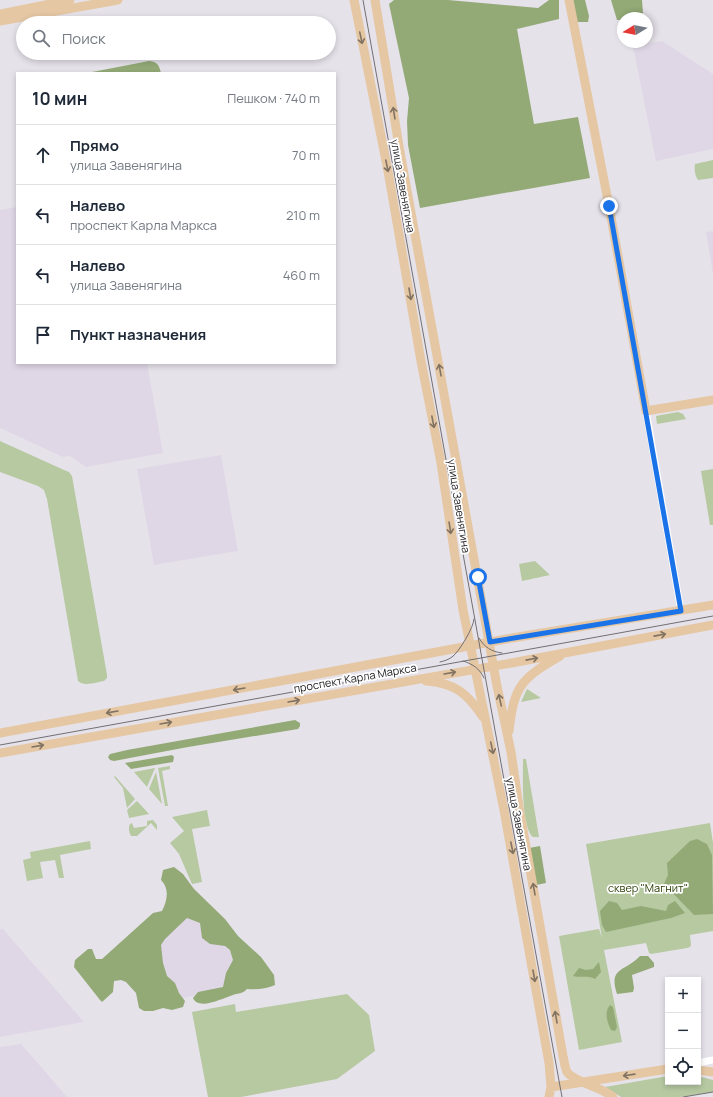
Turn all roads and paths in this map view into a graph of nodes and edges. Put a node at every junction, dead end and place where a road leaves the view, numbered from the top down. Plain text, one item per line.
1 (70, 0) edge
2 (118, 0) edge
3 (350, 0) edge
4 (354, 0) edge
5 (375, 0) edge
6 (379, 0) edge
7 (569, 0) edge
8 (0, 14) edge
9 (377, 15) junction
10 (28, 16) edge
11 (16, 18) edge
12 (357, 18) junction
13 (0, 21) edge
14 (713, 400) edge
15 (646, 412) junction
16 (713, 605) edge
17 (681, 611) junction
18 (713, 625) edge
19 (490, 642) junction
20 (470, 646) junction
21 (566, 652) junction
22 (494, 666) junction
23 (475, 669) junction
24 (411, 680) junction
25 (486, 722) junction
26 (0, 733) edge
27 (508, 740) junction
28 (0, 753) edge
29 (713, 1060) edge
30 (701, 1062) edge
31 (665, 1069) edge
32 (701, 1070) edge
33 (713, 1072) edge
34 (583, 1082) junction
35 (551, 1087) junction
36 (549, 1097) edge
37 (613, 1097) edge

1 - 8 main road
2 - 10 main road
3 - 12 main road
4 - 12 main road, улица Завенягина
5 - 9 main road, улица Завенягина
6 - 9 main road, улица Завенягина
7 - 15 main road
19 -> 9 main road, улица Завенягина
11 - 13 main road
12 -> 20 main road, улица Завенягина
14 - 15 main road
15 - 17 street
16 - 17 main road, проспект Карла Маркса
17 - 19 main road, проспект Карла Маркса
21 -> 18 main road, проспект Карла Маркса
19 - 20 main road, проспект Карла Маркса
19 - 22 main road, улица Завенягина
20 - 23 main road, улица Завенягина
20 -> 26 main road, проспект Карла Маркса
22 -> 21 main road, проспект Карла Маркса
21 - 27 main road
22 - 23 main road, проспект Карла Маркса
27 -> 22 main road, улица Завенягина
24 -> 23 main road, проспект Карла Маркса
23 - 25 main road, улица Завенягина
24 - 25 main road
28 -> 24 main road, проспект Карла Маркса
25 -> 35 main road, улица Завенягина
34 -> 27 main road, улица Завенягина
29 - 30 street
31 -> 34 main road
32 - 33 main road
34 - 35 main road
34 - 37 main road, улица Завенягина
35 - 36 main road, улица Завенягина

